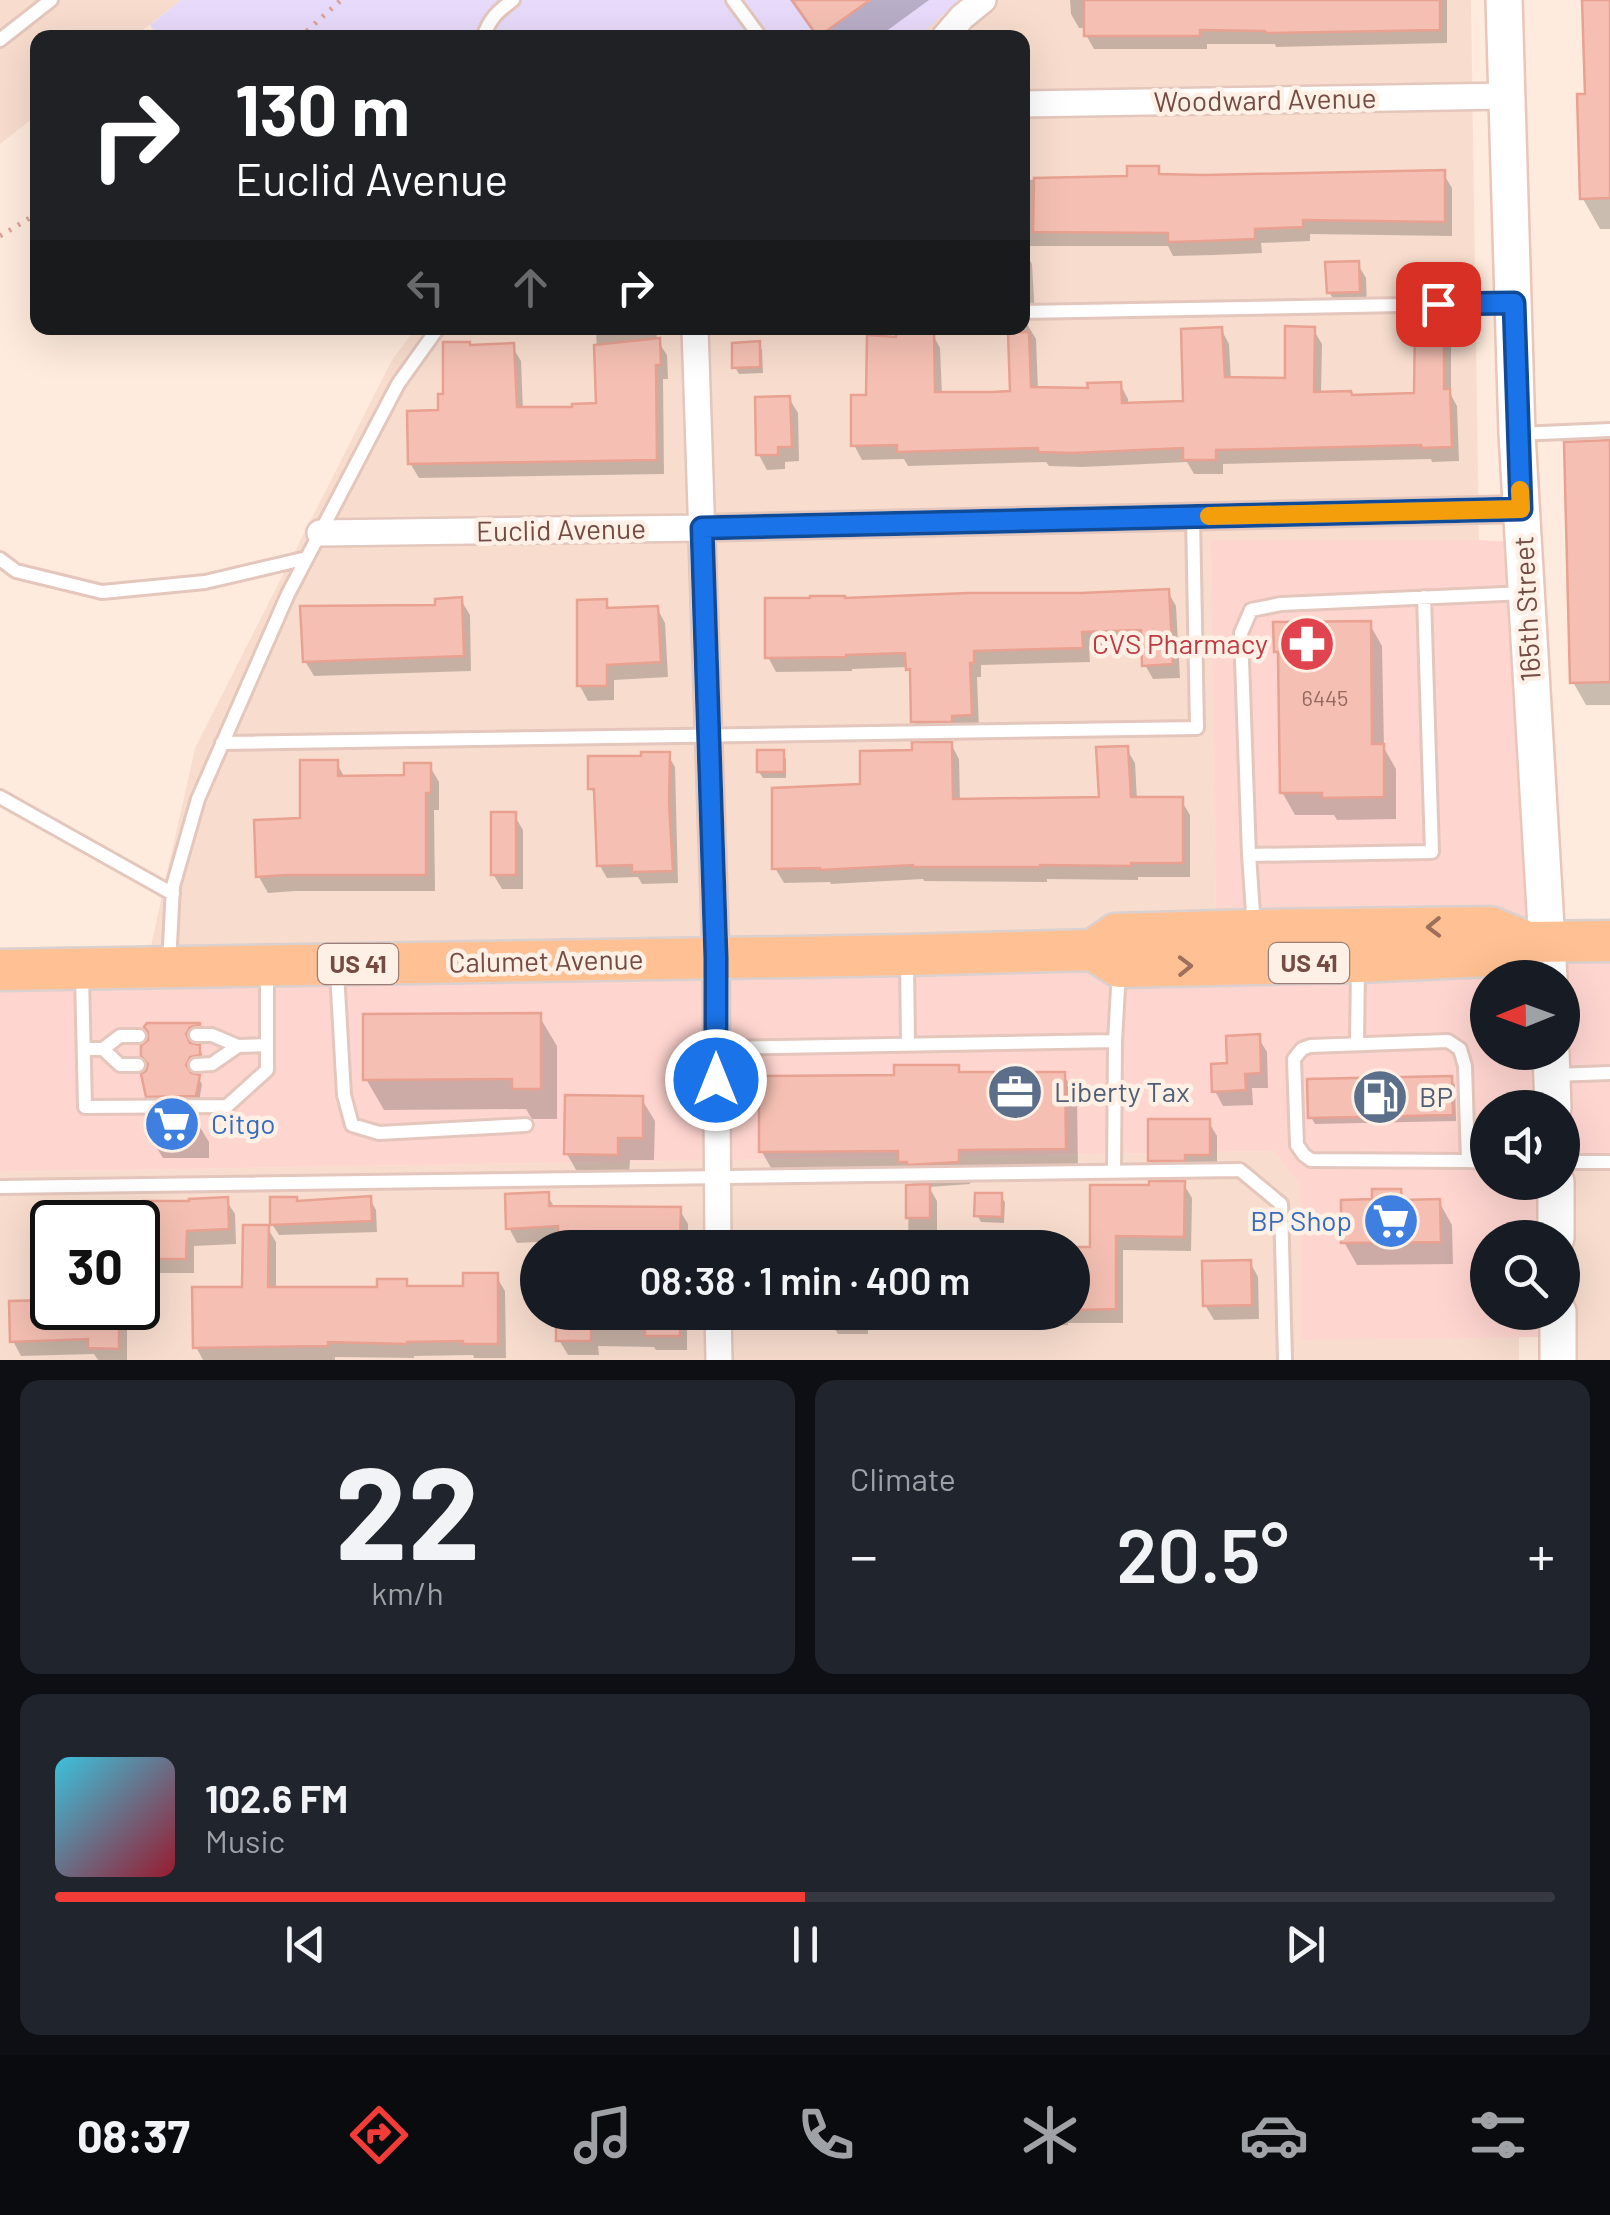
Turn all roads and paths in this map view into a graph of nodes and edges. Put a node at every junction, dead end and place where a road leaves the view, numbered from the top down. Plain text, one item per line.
1 (50, 0) edge
2 (340, 0) edge
3 (513, 0) edge
4 (732, 0) edge
5 (983, 0) edge
6 (1504, 0) edge
7 (307, 30) edge
8 (486, 30) edge
9 (755, 30) edge
10 (951, 30) edge
11 (0, 40) edge
12 (1508, 96) junction
13 (1030, 104) edge
14 (30, 218) edge
15 (0, 236) edge
16 (1514, 303) junction
17 (1030, 312) edge
18 (433, 335) edge
19 (695, 335) edge
20 (1610, 430) edge
21 (1517, 434) junction
22 (1521, 509) junction
23 (1193, 516) junction
24 (702, 528) junction
25 (320, 533) junction
26 (307, 558) junction
27 (0, 559) edge
28 (1526, 593) junction
29 (1424, 597) junction
30 (708, 736) junction
31 (222, 743) junction
32 (0, 796) edge
33 (1248, 855) junction
34 (173, 894) junction
35 (1254, 930) junction
36 (1610, 941) edge
37 (1542, 954) edge
38 (907, 956) junction
39 (716, 958) junction
40 (1106, 958) junction
41 (1358, 962) junction
42 (336, 964) junction
43 (268, 965) junction
44 (168, 967) junction
45 (82, 968) junction
46 (0, 970) edge
47 (196, 1035) dead end
48 (139, 1036) dead end
49 (1114, 1041) junction
50 (1357, 1044) junction
51 (268, 1045) junction
52 (908, 1045) junction
53 (238, 1046) junction
54 (716, 1048) junction
55 (84, 1049) junction
56 (102, 1049) junction
57 (138, 1065) dead end
58 (196, 1065) dead end
59 (1610, 1073) edge
60 (1552, 1078) edge
61 (526, 1125) dead end
62 (1468, 1162) joint
63 (1580, 1162) edge
64 (1610, 1162) edge
65 (1114, 1172) junction
66 (718, 1178) junction
67 (0, 1188) edge
68 (718, 1230) edge
69 (718, 1330) edge
70 (1558, 1330) edge
71 (719, 1360) edge
72 (1285, 1360) edge
73 (1558, 1360) edge

1 - 11 lane
2 - 7 path
3 - 8 lane
4 - 9 lane
5 - 10 street
6 - 12 main road, 165th Street
12 - 13 street, Woodward Avenue
12 - 16 main road, 165th Street
14 - 15 path
16 - 17 lane
16 - 21 main road, 165th Street
18 - 25 lane
19 - 24 street
20 - 21 lane
21 - 22 main road, 165th Street
22 - 23 street, Euclid Avenue
22 - 28 main road, 165th Street
23 - 24 street, Euclid Avenue
23 - 30 lane
24 - 25 street, Euclid Avenue
24 - 30 street
25 - 26 lane
26 - 27 lane
26 - 31 lane
28 - 29 lane
28 - 37 main road, 165th Street
29 - 33 lane
29 - 33 lane
30 - 31 lane
30 - 39 street
31 - 34 lane
32 - 34 lane
33 - 35 lane
34 - 44 lane
37 -> 35 main road, Calumet Avenue / US 41
35 - 40 main road, Calumet Avenue / US 41
36 - 37 main road, Calumet Avenue / US 41
37 - 41 main road, Calumet Avenue / US 41
38 - 39 main road, Calumet Avenue / US 41
38 - 40 main road, Calumet Avenue / US 41
38 - 52 lane
39 - 42 main road, Calumet Avenue / US 41
39 - 54 street
40 -> 41 main road, Calumet Avenue / US 41
40 - 49 lane
41 - 50 lane
42 - 43 main road, Calumet Avenue / US 41
42 - 61 lane
43 - 44 main road, Calumet Avenue / US 41
43 - 51 lane
44 - 45 main road, Calumet Avenue / US 41
45 - 46 main road, Calumet Avenue / US 41
45 - 55 lane
47 - 53 lane
48 - 56 lane
49 - 52 lane
49 - 65 lane
50 - 62 lane
50 - 62 lane
51 - 53 lane
51 - 55 lane
52 - 54 lane
53 - 58 lane
54 - 66 street
55 - 56 lane
56 - 57 lane
59 - 60 lane
63 - 64 lane
65 - 66 lane
65 - 72 lane
66 - 67 lane
66 - 68 street
69 - 71 street
70 - 73 main road

